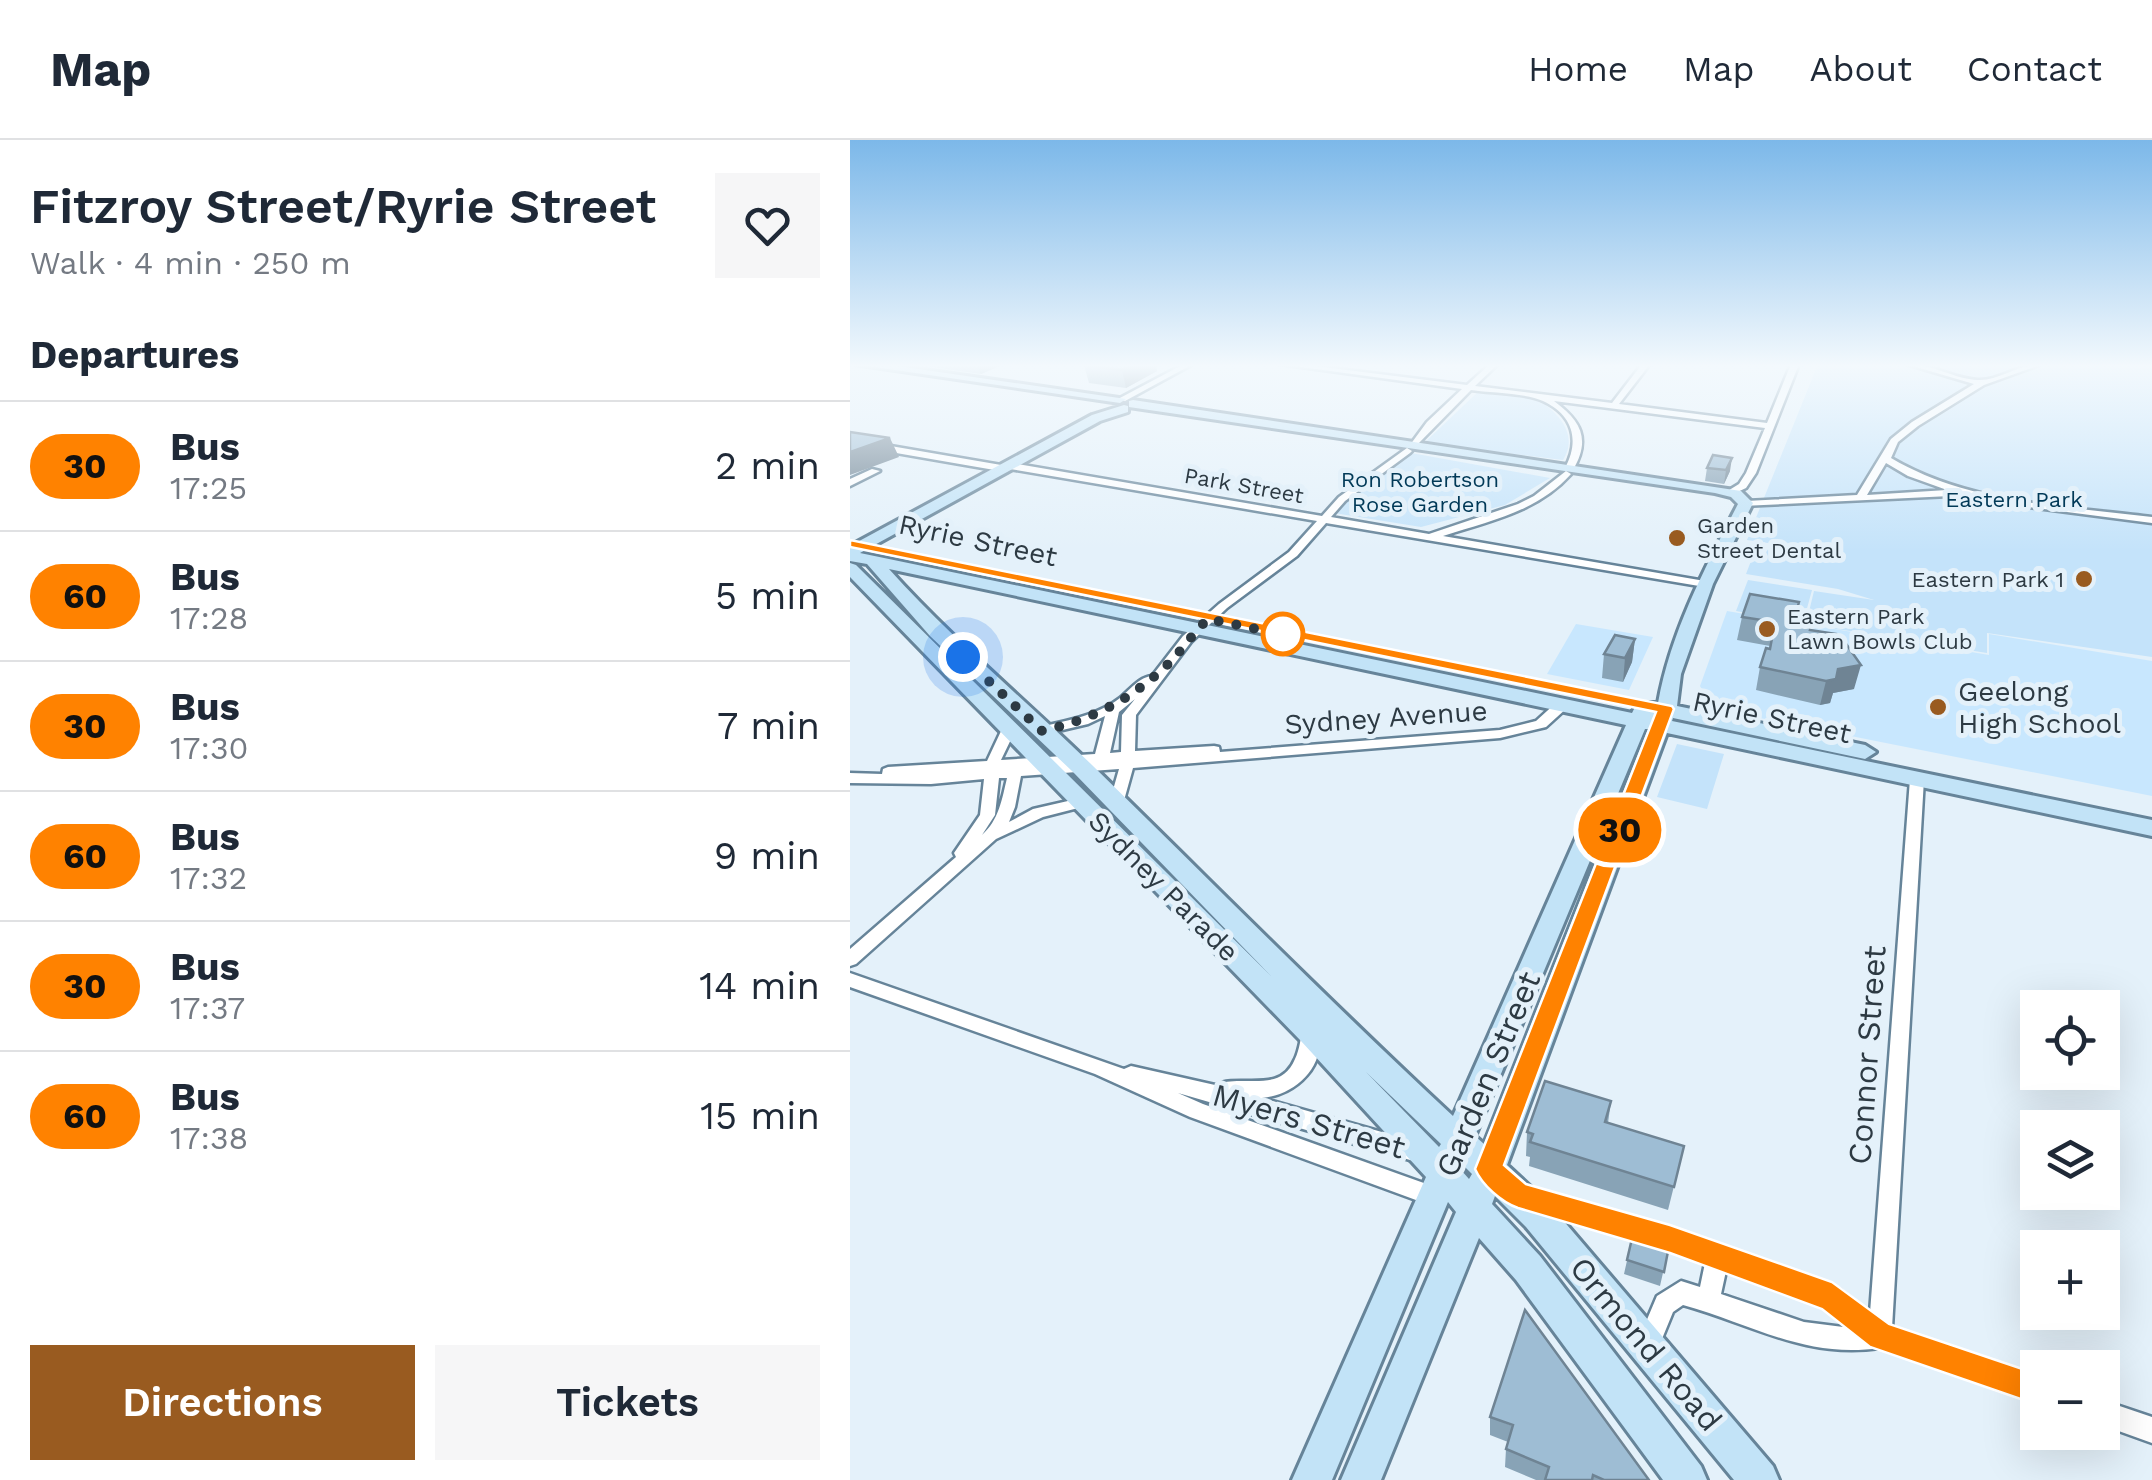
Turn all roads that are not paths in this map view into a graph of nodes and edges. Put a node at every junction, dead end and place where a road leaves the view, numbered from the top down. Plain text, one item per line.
1 (1770, 426) edge
2 (1075, 427) edge
3 (1271, 427) edge
4 (1428, 427) edge
5 (1575, 427) edge
6 (1915, 427) edge
7 (850, 442) edge
8 (1410, 448) junction
9 (1885, 456) junction
10 (1009, 467) junction
11 (874, 471) dead end
12 (1568, 471) junction
13 (850, 482) edge
14 (1862, 496) junction
15 (1989, 496) junction
16 (1736, 498) junction
17 (1324, 519) junction
18 (2152, 520) edge
19 (1429, 537) junction
20 (857, 555) edge
21 (960, 578) junction
22 (1705, 584) junction
23 (903, 597) junction
24 (1204, 623) junction
25 (1162, 670) junction
26 (1671, 674) junction
27 (1563, 704) junction
28 (1116, 706) junction
29 (1652, 715) junction
30 (1706, 717) junction
31 (1009, 729) junction
32 (1042, 731) junction
33 (1127, 760) junction
34 (1088, 762) junction
35 (1030, 766) junction
36 (993, 769) junction
37 (1918, 772) junction
38 (850, 778) edge
39 (1607, 790) junction
40 (1634, 796) junction
41 (1081, 803) junction
42 (1116, 804) junction
43 (2152, 812) edge
44 (2152, 828) edge
45 (990, 838) junction
46 (954, 864) junction
47 (1563, 896) junction
48 (1591, 904) junction
49 (850, 958) edge
50 (850, 980) edge
51 (1311, 1033) junction
52 (1102, 1068) junction
53 (1486, 1078) junction
54 (1520, 1089) junction
55 (1203, 1090) junction
56 (1442, 1166) junction
57 (1495, 1187) junction
58 (1718, 1256) junction
59 (1393, 1294) junction
60 (1708, 1302) junction
61 (1432, 1310) junction
62 (1880, 1336) junction
63 (1648, 1345) junction
64 (2020, 1383) edge
65 (2120, 1418) edge
66 (2152, 1430) edge
67 (1312, 1480) edge
68 (1361, 1480) edge
69 (1687, 1480) edge
70 (1759, 1480) edge

1 - 16 street
2 - 10 street
3 - 8 street
4 - 8 street
5 - 12 street
6 - 9 street
7 - 10 street, Park Street
8 - 12 street
8 - 17 street
9 - 14 street
9 - 15 street
10 - 17 street, Park Street
10 - 20 street
11 - 13 street
12 - 16 street
12 - 19 street
14 - 15 street
14 - 16 street
15 - 18 street
16 - 22 street, Garden Street
17 - 19 street, Park Street
17 - 24 street
19 - 22 street, Park Street
20 - 21 street, Ryrie Street
20 - 23 street, Sydney Parade
20 - 24 street, Ryrie Street
20 - 31 street, Sydney Parade
21 - 23 street
21 - 24 street, Ryrie Street
22 - 26 street, Garden Street
23 - 32 street, Sydney Parade
24 - 25 street
24 - 27 street, Ryrie Street
24 - 29 street, Ryrie Street
25 - 28 street
25 - 33 street
26 - 29 street, Garden Street
26 - 30 street
27 - 29 street, Ryrie Street
27 - 33 street, Sydney Avenue
28 - 32 street
28 - 34 street
29 - 30 street, Ryrie Street
29 - 37 street, Ryrie Street
29 - 39 street, Garden Street
29 - 40 street, Garden Street
30 - 37 street, Ryrie Street
31 - 35 street, Sydney Parade
31 - 36 street
32 - 34 street, Sydney Parade
33 - 34 street, Sydney Avenue
33 - 42 street
34 - 35 street, Sydney Avenue
34 - 42 street, Sydney Parade
35 - 36 street, Sydney Avenue
35 - 41 street, Sydney Parade
35 - 45 street
36 - 38 street, Sydney Avenue
36 - 46 street
37 - 43 street, Ryrie Street
37 - 44 street, Ryrie Street
37 - 62 street, Connor Street
39 - 40 street
39 - 47 street, Garden Street
40 - 48 street, Garden Street
41 - 45 street
41 - 51 street, Sydney Parade
42 - 56 street, Sydney Parade
45 - 46 street
46 - 49 street
47 - 48 street
47 - 53 street, Garden Street
48 - 54 street, Garden Street
50 - 52 street, Myers Street
51 - 55 street
51 - 56 street, Sydney Parade
52 - 55 street, Myers Street
52 - 56 street, Myers Street
53 - 54 street
53 - 56 street, Garden Street
54 - 57 street, Garden Street
55 - 56 street, Myers Street
56 - 57 street
56 - 57 street, Sydney Parade
56 - 59 street, Garden Street
57 - 58 street
57 - 61 street, Garden Street
57 - 63 street, Ormond Road
57 - 69 street, Ormond Road
58 - 60 street
58 - 62 street
59 - 61 street
59 - 67 street, Garden Street
60 - 62 street
60 - 63 street
61 - 68 street, Garden Street
62 - 64 street
63 - 70 street, Ormond Road
65 - 66 street

